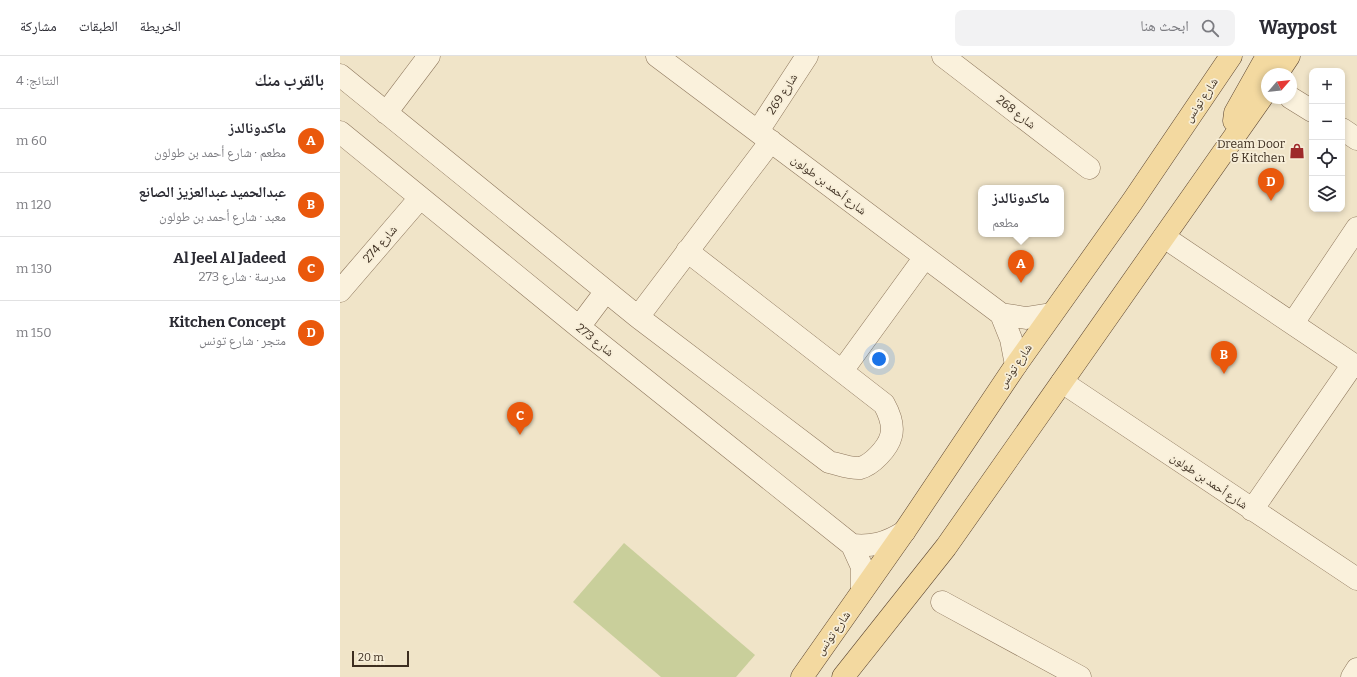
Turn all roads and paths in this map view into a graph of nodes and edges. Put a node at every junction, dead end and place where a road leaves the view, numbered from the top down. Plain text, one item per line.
1 (429, 56) edge
2 (656, 56) edge
3 (807, 56) edge
4 (943, 56) edge
5 (1230, 56) edge
6 (1267, 56) edge
7 (1288, 56) edge
8 (1281, 68) edge
9 (340, 75) edge
10 (1261, 98) edge
11 (1297, 102) edge
12 (1309, 109) edge
13 (386, 112) junction
14 (1345, 131) edge
15 (340, 132) edge
16 (764, 136) junction
17 (1357, 139) edge
18 (1230, 142) junction
19 (1089, 168) dead end
20 (420, 198) junction
21 (1357, 228) edge
22 (1164, 236) junction
23 (687, 251) junction
24 (925, 257) junction
25 (340, 291) edge
26 (606, 291) junction
27 (1001, 314) junction
28 (1051, 314) junction
29 (638, 317) junction
30 (1294, 324) junction
31 (579, 327) junction
32 (1016, 365) junction
33 (1355, 366) edge
34 (842, 371) junction
35 (1062, 382) junction
36 (1252, 510) junction
37 (904, 532) junction
38 (852, 545) junction
39 (1357, 579) edge
40 (862, 591) junction
41 (942, 602) dead end
42 (1357, 669) edge
43 (802, 677) edge
44 (843, 677) edge
45 (1080, 677) edge
46 (1352, 677) edge

1 - 13 street
2 - 16 street, شارع أحمد بن طولون
3 - 16 street, شارع 269
4 - 19 street, شارع 268
5 - 28 main road, شارع تونس
6 - 18 main road
7 - 8 main road
9 - 13 street
10 - 18 main road
11 - 12 street
13 - 26 street
14 - 17 street
15 - 20 street, شارع 273
16 - 23 street, شارع 269
16 - 24 street, شارع أحمد بن طولون
18 - 22 main road
20 - 25 street, شارع 274
20 - 31 street, شارع 273
21 - 30 street
22 - 30 street
22 - 35 main road
23 - 29 street, شارع 269
23 - 34 street
24 - 27 street, شارع أحمد بن طولون
24 - 34 street
26 - 29 street
26 - 31 street
27 - 28 street, شارع أحمد بن طولون
27 - 32 street
28 - 32 main road, شارع تونس
29 - 34 street
30 - 33 street
31 - 38 street, شارع 273
32 - 37 main road, شارع تونس
33 - 36 street
35 - 36 street, شارع أحمد بن طولون
35 - 44 main road
36 - 39 street, شارع أحمد بن طولون
37 - 38 street
37 - 40 main road, شارع تونس
38 - 40 street, شارع 273
40 - 43 main road, شارع تونس
41 - 45 street
42 - 46 street

